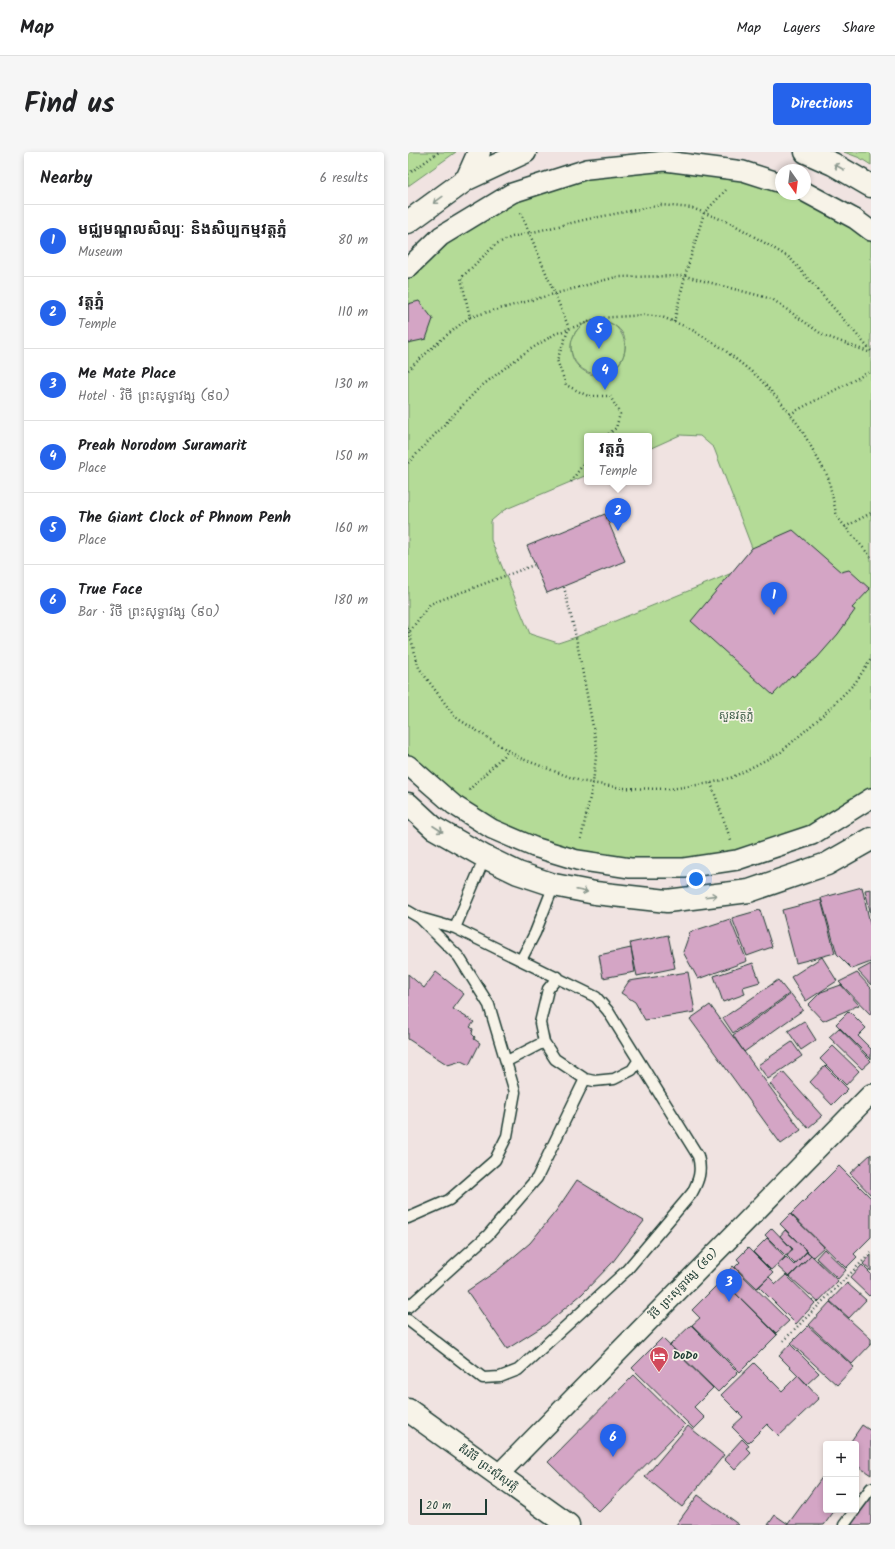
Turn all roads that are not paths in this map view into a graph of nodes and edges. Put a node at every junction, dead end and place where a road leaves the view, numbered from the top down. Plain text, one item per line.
1 (479, 152) edge
2 (525, 152) edge
3 (806, 152) edge
4 (467, 179) junction
5 (775, 181) edge
6 (871, 186) edge
7 (811, 195) edge
8 (408, 222) edge
9 (871, 231) edge
10 (408, 268) edge
11 (408, 765) edge
12 (871, 798) edge
13 (408, 804) edge
14 (871, 839) edge
15 (871, 855) edge
16 (485, 857) junction
17 (827, 864) junction
18 (554, 885) junction
19 (408, 912) edge
20 (420, 918) junction
21 (455, 928) junction
22 (521, 960) junction
23 (558, 977) junction
24 (544, 1042) junction
25 (507, 1061) junction
26 (638, 1061) junction
27 (585, 1079) junction
28 (871, 1094) edge
29 (408, 1218) edge
30 (408, 1307) edge
31 (408, 1320) edge
32 (408, 1410) edge
33 (498, 1475) junction
34 (871, 1488) edge
35 (859, 1504) edge
36 (852, 1513) edge
37 (568, 1525) edge
38 (844, 1525) edge

1 - 4 main road
2 - 4 main road
6 -> 3 main road
4 -> 8 main road
5 - 10 street
7 - 9 street
11 - 12 street
13 -> 16 main road
14 - 17 main road
15 - 17 main road
16 - 18 main road
16 - 21 lane
18 -> 17 main road
18 - 22 lane
19 - 20 lane
20 - 21 lane
20 - 25 lane
21 - 22 lane
22 - 23 lane
23 - 24 lane
23 - 26 lane
24 - 25 lane
24 - 27 lane
25 - 29 lane
26 - 27 lane
26 - 31 lane
27 - 30 lane
28 - 33 street, វិថី ព្រះសុទ្ធាវង្ស (៩០)
32 - 33 main road, តីរវិថី ព្រះស៊ីសុវត្តិ
33 - 37 main road, តីរវិថី ព្រះស៊ីសុវត្តិ
34 - 35 lane
36 - 38 lane

